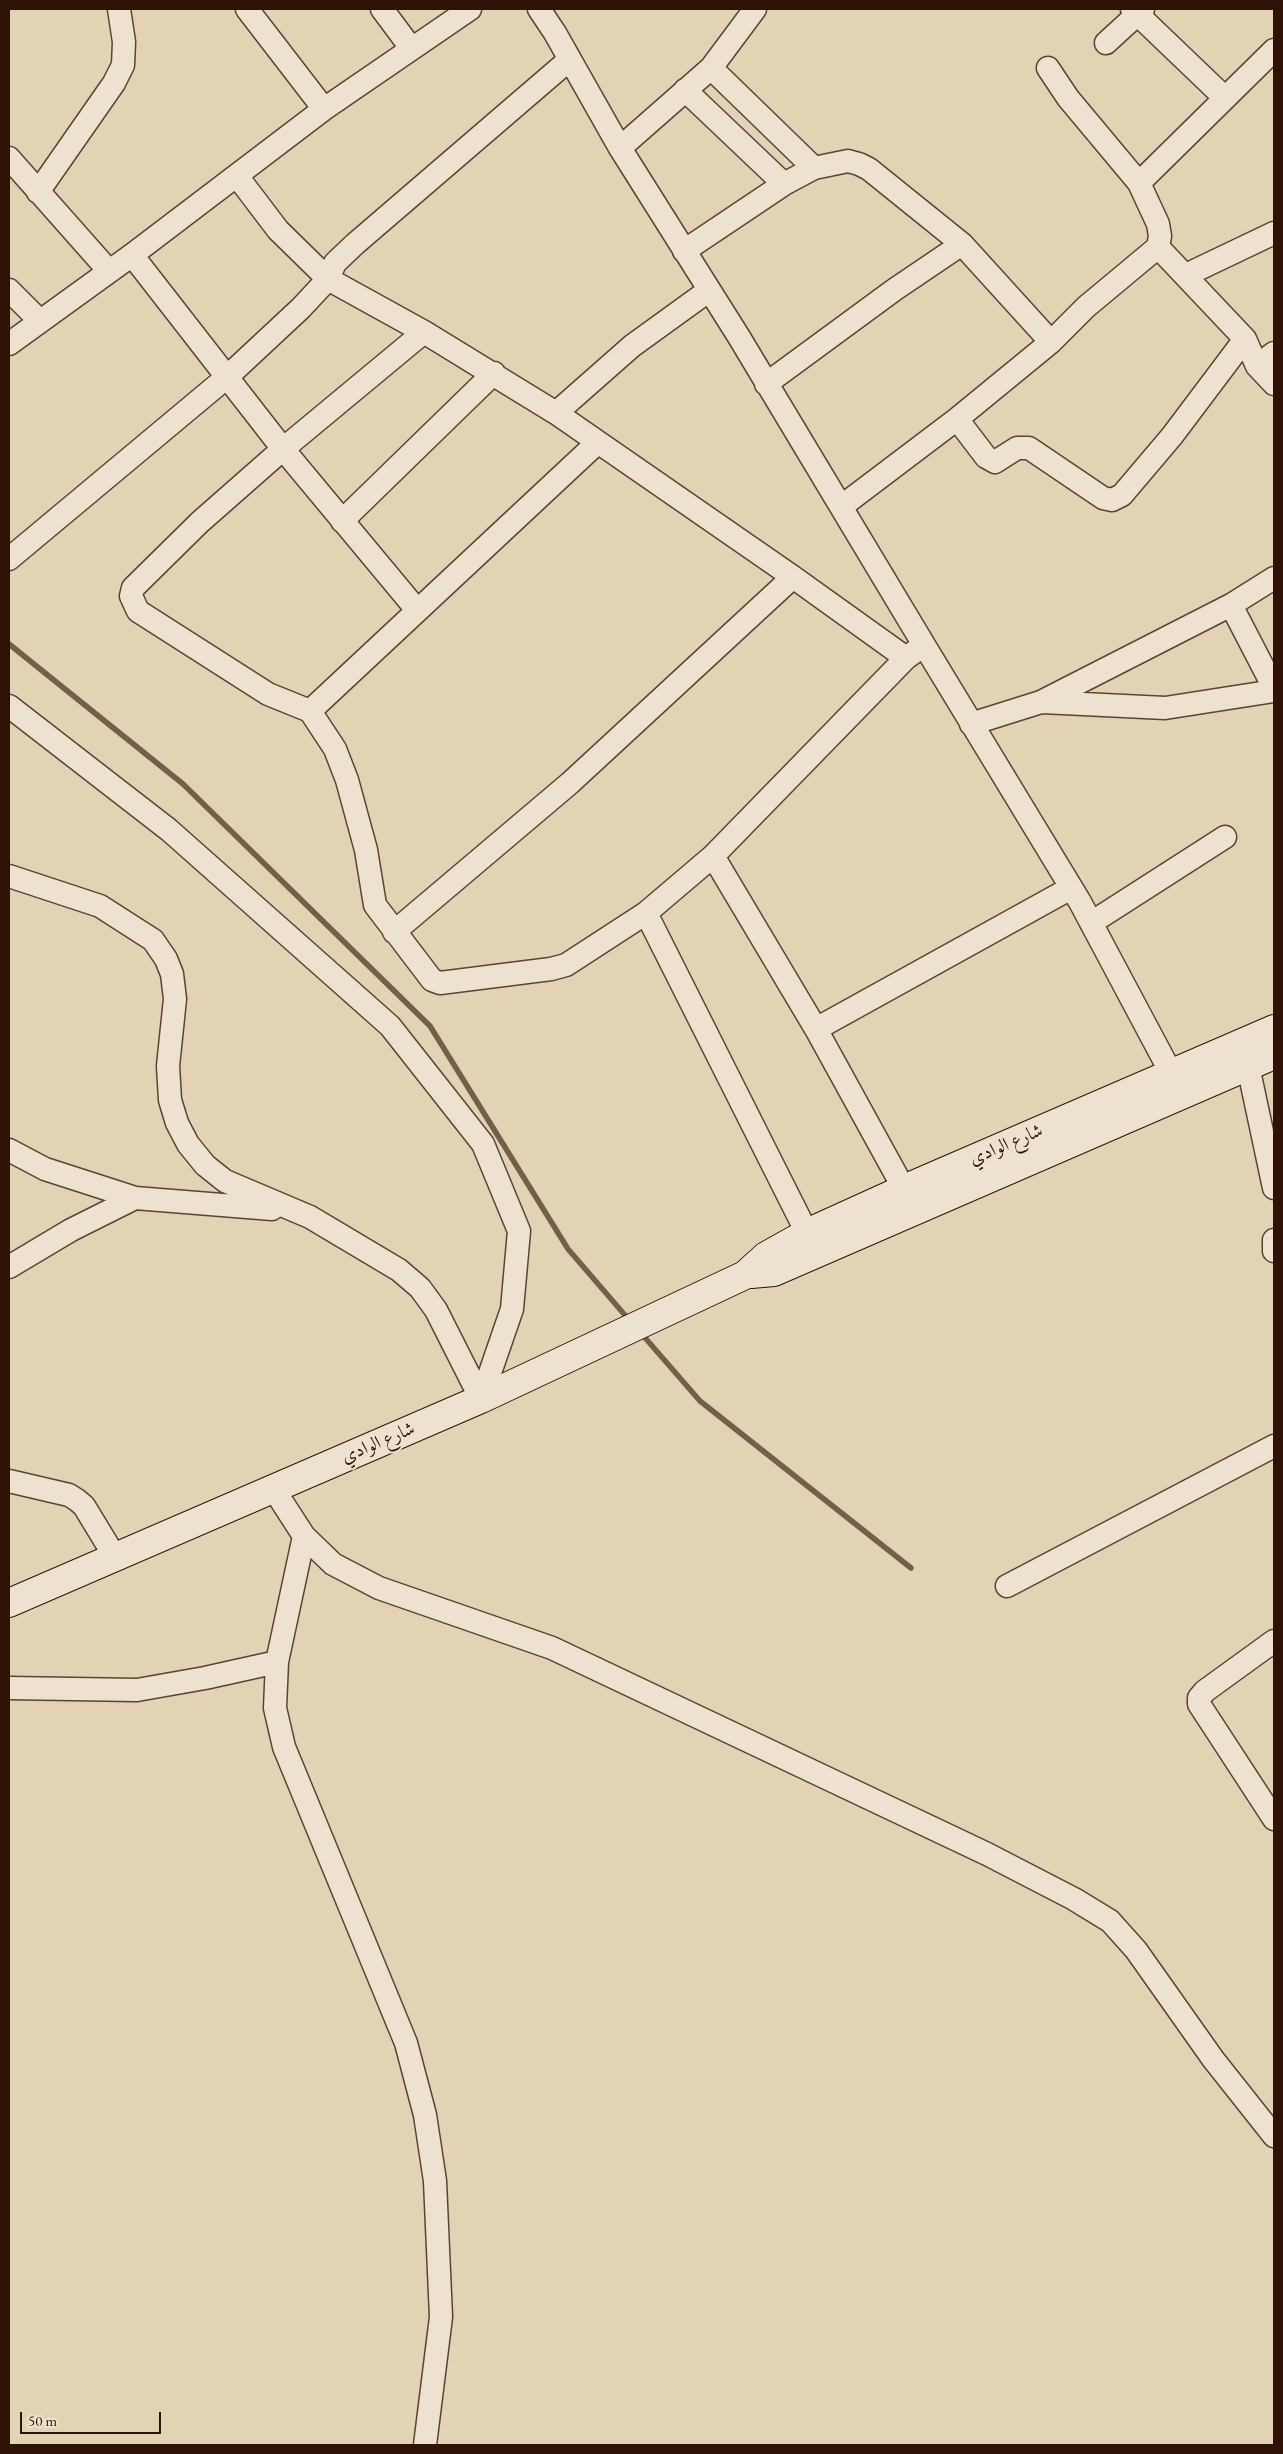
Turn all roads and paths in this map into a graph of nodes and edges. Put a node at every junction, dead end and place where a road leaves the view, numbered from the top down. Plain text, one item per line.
1 (120, 9) edge
2 (247, 9) edge
3 (382, 9) edge
4 (470, 9) edge
5 (539, 9) edge
6 (755, 9) edge
7 (1137, 10) edge
8 (1106, 43) dead end
9 (410, 48) junction
10 (1274, 50) edge
11 (569, 60) junction
12 (711, 68) junction
13 (1048, 68) dead end
14 (685, 90) junction
15 (1225, 98) junction
16 (324, 109) junction
17 (620, 148) junction
18 (9, 158) edge
19 (814, 168) junction
20 (237, 176) junction
21 (1139, 183) junction
22 (784, 184) junction
23 (38, 192) junction
24 (1274, 233) edge
25 (962, 244) junction
26 (1158, 247) junction
27 (684, 251) junction
28 (132, 256) junction
29 (109, 271) junction
30 (1186, 275) junction
31 (328, 280) junction
32 (9, 290) edge
33 (708, 291) junction
34 (40, 321) junction
35 (424, 332) junction
36 (1245, 339) junction
37 (1050, 342) junction
38 (9, 344) edge
39 (1266, 360) edge
40 (494, 373) junction
41 (227, 377) junction
42 (766, 384) junction
43 (1274, 384) edge
44 (556, 413) junction
45 (957, 419) junction
46 (597, 443) junction
47 (283, 448) junction
48 (842, 506) junction
49 (342, 521) junction
50 (9, 558) edge
51 (793, 577) junction
52 (1274, 578) edge
53 (1230, 605) junction
54 (417, 610) junction
55 (924, 644) junction
56 (906, 658) junction
57 (1274, 689) edge
58 (1041, 702) junction
59 (9, 706) edge
60 (310, 711) junction
61 (971, 724) junction
62 (1225, 837) dead end
63 (713, 856) junction
64 (9, 876) edge
65 (1070, 888) junction
66 (646, 913) junction
67 (1091, 923) junction
68 (394, 932) junction
69 (816, 1028) junction
70 (1274, 1029) edge
71 (1274, 1055) edge
72 (1248, 1066) junction
73 (1171, 1073) junction
74 (9, 1150) edge
75 (1274, 1188) edge
76 (904, 1189) junction
77 (135, 1198) junction
78 (310, 1217) junction
79 (807, 1233) junction
80 (1274, 1240) edge
81 (1274, 1252) edge
82 (9, 1267) edge
83 (745, 1275) junction
84 (481, 1399) junction
85 (1274, 1446) edge
86 (9, 1481) edge
87 (273, 1488) junction
88 (304, 1536) junction
89 (115, 1557) junction
90 (1007, 1586) dead end
91 (9, 1603) edge
92 (1274, 1642) edge
93 (277, 1662) junction
94 (9, 1688) edge
95 (1272, 1814) edge
96 (1274, 2136) edge
97 (425, 2445) edge

1 - 23 street
2 - 16 street
3 - 9 street
4 - 9 street
5 - 11 street
6 - 12 street
7 - 8 street
7 - 15 street
9 - 16 street
10 - 15 street
11 - 17 street
11 - 31 street
12 - 14 street
12 - 19 street
13 - 21 street
14 - 17 street
14 - 22 street
15 - 21 street
16 - 20 street
17 - 27 street
18 - 23 street
19 - 22 street
19 - 25 street
20 - 28 street
20 - 31 street
21 - 26 street
22 - 27 street
23 - 29 street
24 - 30 street
25 - 37 street
25 - 42 street
26 - 30 street
26 - 37 street
27 - 33 street
28 - 29 street
28 - 41 street
29 - 34 street
30 - 36 street
31 - 35 street
31 - 41 street
32 - 34 street
33 - 42 street
33 - 44 street
34 - 38 street
35 - 40 street
35 - 47 street
36 - 39 street
36 - 45 street
37 - 45 street
39 - 43 street
40 - 44 street
40 - 49 street
41 - 47 street
41 - 50 street
42 - 48 street
44 - 46 street
45 - 48 street
46 - 51 street
46 - 54 street
47 - 49 street
47 - 60 street
48 - 55 street
49 - 54 street
51 - 56 street
51 - 68 street
52 - 53 street
53 - 57 street
53 - 58 street
54 - 60 street
55 - 56 street
55 - 61 street
56 - 63 street
57 - 58 street
58 - 61 street
59 - 84 street
60 - 68 street
61 - 65 street
62 - 67 street
63 - 66 street
63 - 69 street
64 - 78 street
65 - 67 street
65 - 69 street
66 - 68 street
66 - 79 street
67 - 73 street
69 - 76 street
70 - 73 main road, شارع الوادي
71 - 72 main road, شارع الوادي
72 - 75 street
72 - 83 main road, شارع الوادي
73 - 76 main road, شارع الوادي
74 - 77 street
76 - 79 main road, شارع الوادي
77 - 78 street
77 - 82 street
78 - 84 street
79 - 83 main road, شارع الوادي
80 - 81 street
83 - 84 main road, شارع الوادي
84 - 87 main road, شارع الوادي
85 - 90 street
86 - 89 street
87 - 88 street
87 - 89 main road, شارع الوادي
88 - 93 street
88 - 96 street
89 - 91 main road, شارع الوادي
92 - 95 street
93 - 94 street
93 - 97 street

